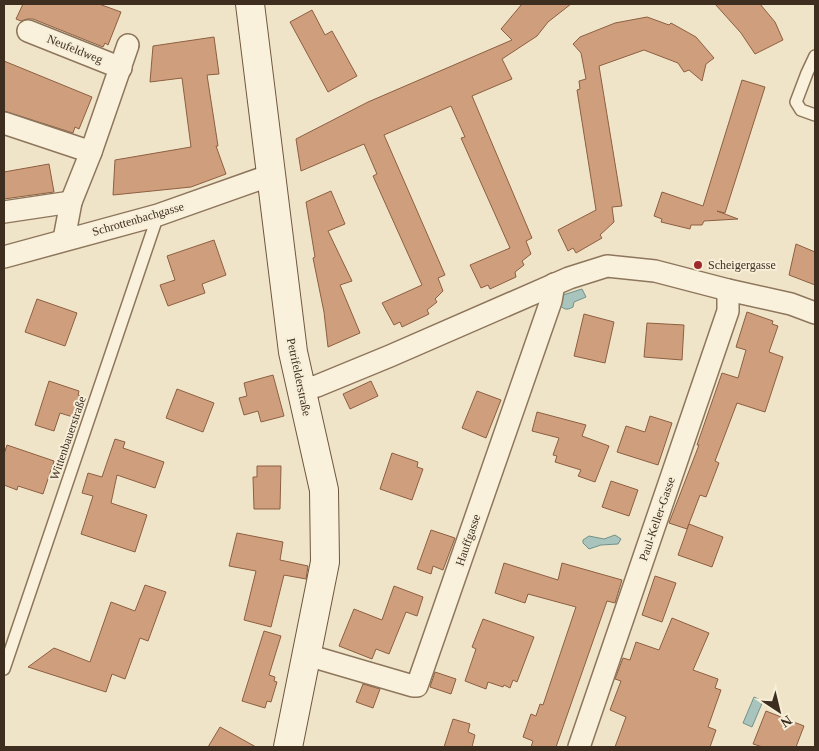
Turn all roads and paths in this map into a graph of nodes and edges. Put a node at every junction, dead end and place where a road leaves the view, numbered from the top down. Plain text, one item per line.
1 (250, 4) edge
2 (28, 31) dead end
3 (128, 45) dead end
4 (815, 56) edge
5 (121, 68) junction
6 (815, 116) edge
7 (4, 123) edge
8 (92, 152) junction
9 (271, 175) junction
10 (71, 202) junction
11 (4, 212) edge
12 (158, 215) junction
13 (64, 240) junction
14 (4, 257) edge
15 (554, 284) junction
16 (728, 290) junction
17 (815, 313) edge
18 (301, 390) junction
19 (307, 655) junction
20 (4, 669) edge
21 (288, 747) edge
22 (579, 747) edge

1 - 9 main road, Petrifelderstraße
2 - 5 street, Neufeldweg
3 - 5 street
4 - 6 lane
5 - 8 street
7 - 8 street
8 - 10 street
9 - 12 street, Schrottenbachgasse
9 - 18 main road, Petrifelderstraße
10 - 11 street
10 - 13 street
12 - 13 street, Schrottenbachgasse
12 - 20 lane, Wittenbauerstraße
13 - 14 street, Schrottenbachgasse
15 - 16 street
15 - 18 street
15 - 19 street, Hauffgasse
16 - 17 street
16 - 22 street, Paul-Keller-Gasse
18 - 19 main road, Petrifelderstraße
19 - 21 main road, Petrifelderstraße

